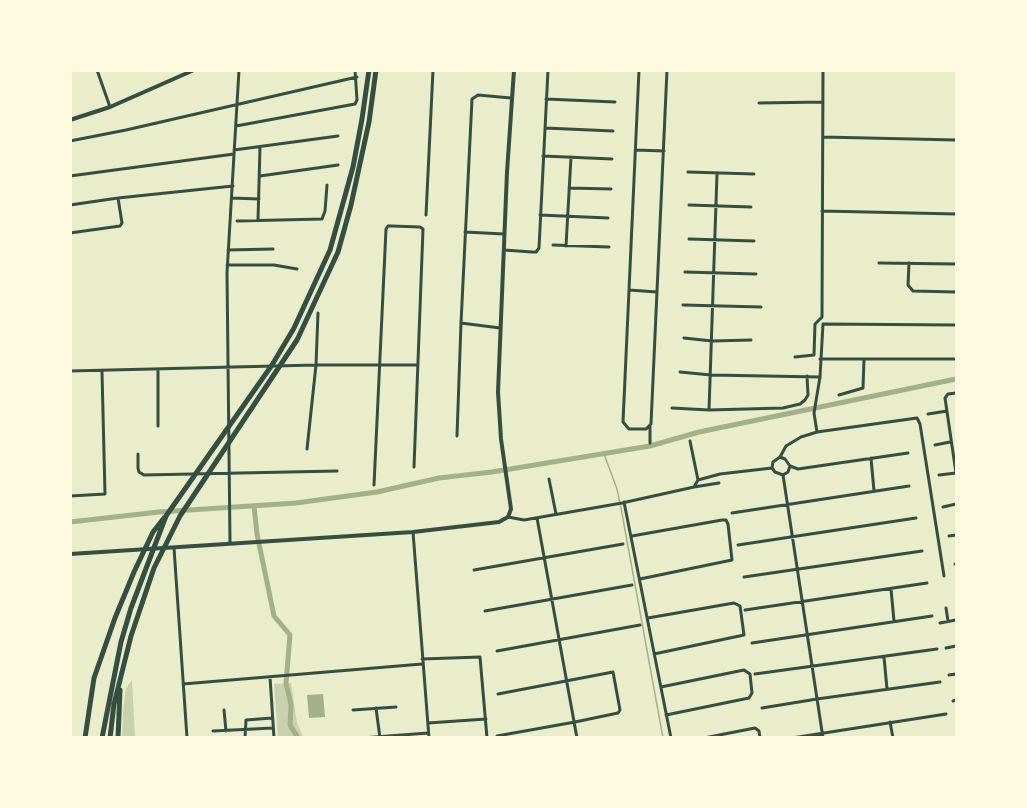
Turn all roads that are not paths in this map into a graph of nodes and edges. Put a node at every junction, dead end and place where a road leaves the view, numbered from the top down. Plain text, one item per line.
1 (96, 70) edge
2 (194, 70) edge
3 (239, 70) edge
4 (355, 70) edge
5 (369, 70) edge
6 (376, 70) edge
7 (433, 70) edge
8 (514, 70) edge
9 (548, 70) edge
10 (639, 70) edge
11 (668, 70) edge
12 (823, 70) edge
13 (357, 77) junction
14 (511, 98) junction
15 (546, 99) junction
16 (615, 102) dead end
17 (823, 102) junction
18 (759, 103) dead end
19 (237, 105) junction
20 (110, 106) junction
21 (70, 120) edge
22 (236, 126) junction
23 (545, 128) junction
24 (613, 131) dead end
25 (338, 136) dead end
26 (823, 137) junction
27 (957, 140) edge
28 (70, 141) edge
29 (260, 147) junction
30 (636, 150) junction
31 (664, 151) junction
32 (234, 152) junction
33 (543, 156) junction
34 (571, 158) junction
35 (612, 159) dead end
36 (338, 165) dead end
37 (688, 172) dead end
38 (717, 174) junction
39 (754, 174) dead end
40 (70, 176) edge
41 (260, 176) junction
42 (327, 185) dead end
43 (233, 186) junction
44 (569, 188) junction
45 (611, 189) dead end
46 (118, 198) junction
47 (232, 198) junction
48 (259, 200) junction
49 (70, 205) edge
50 (689, 205) dead end
51 (717, 207) junction
52 (751, 207) dead end
53 (822, 211) junction
54 (957, 214) edge
55 (426, 215) dead end
56 (540, 215) junction
57 (568, 216) junction
58 (608, 218) dead end
59 (258, 220) junction
60 (237, 221) dead end
61 (465, 232) junction
62 (70, 233) edge
63 (504, 234) junction
64 (689, 238) dead end
65 (715, 241) junction
66 (754, 241) dead end
67 (553, 245) dead end
68 (566, 246) junction
69 (609, 247) dead end
70 (273, 249) dead end
71 (228, 250) junction
72 (504, 250) junction
73 (879, 263) dead end
74 (909, 263) junction
75 (957, 264) edge
76 (227, 265) junction
77 (297, 269) dead end
78 (685, 272) dead end
79 (714, 273) junction
80 (756, 274) dead end
81 (629, 290) junction
82 (657, 292) junction
83 (957, 292) edge
84 (683, 305) dead end
85 (713, 306) junction
86 (761, 307) dead end
87 (318, 313) dead end
88 (461, 324) junction
89 (957, 325) edge
90 (500, 328) junction
91 (684, 338) dead end
92 (712, 340) junction
93 (751, 340) dead end
94 (795, 357) dead end
95 (820, 359) junction
96 (864, 359) junction
97 (954, 359) dead end
98 (316, 365) junction
99 (379, 365) junction
100 (417, 365) junction
101 (227, 369) junction
102 (158, 370) junction
103 (70, 371) edge
104 (102, 372) junction
105 (680, 372) dead end
106 (711, 375) junction
107 (807, 376) junction
108 (820, 376) junction
109 (957, 393) edge
110 (839, 395) dead end
111 (672, 408) dead end
112 (709, 410) junction
113 (947, 411) junction
114 (928, 414) dead end
115 (957, 423) edge
116 (949, 425) junction
117 (158, 426) dead end
118 (650, 427) junction
119 (817, 432) junction
120 (457, 436) dead end
121 (690, 441) dead end
122 (951, 442) junction
123 (650, 443) dead end
124 (934, 445) dead end
125 (307, 449) dead end
126 (908, 453) dead end
127 (138, 454) dead end
128 (780, 457) junction
129 (871, 458) junction
130 (790, 466) junction
131 (414, 467) dead end
132 (772, 468) junction
133 (337, 471) dead end
134 (229, 472) junction
135 (956, 473) edge
136 (783, 475) junction
137 (939, 475) dead end
138 (549, 479) dead end
139 (698, 480) junction
140 (719, 483) dead end
141 (375, 485) dead end
142 (909, 486) dead end
143 (694, 487) junction
144 (874, 491) junction
145 (70, 496) edge
146 (623, 503) junction
147 (788, 504) junction
148 (957, 504) edge
149 (943, 507) dead end
150 (732, 513) dead end
151 (555, 514) junction
152 (166, 516) junction
153 (508, 517) junction
154 (537, 518) junction
155 (916, 518) dead end
156 (413, 532) junction
157 (957, 535) edge
158 (949, 536) dead end
159 (632, 537) junction
160 (793, 537) junction
161 (230, 543) junction
162 (623, 544) dead end
163 (738, 546) dead end
164 (174, 548) junction
165 (922, 551) dead end
166 (70, 554) edge
167 (544, 558) junction
168 (798, 569) junction
169 (474, 570) dead end
170 (944, 576) dead end
171 (744, 577) dead end
172 (640, 579) junction
173 (927, 583) dead end
174 (632, 585) dead end
175 (891, 589) junction
176 (552, 599) junction
177 (803, 602) junction
178 (946, 608) dead end
179 (485, 610) dead end
180 (745, 610) dead end
181 (932, 616) dead end
182 (648, 618) junction
183 (957, 620) edge
184 (894, 621) junction
185 (948, 621) junction
186 (940, 622) dead end
187 (640, 625) dead end
188 (807, 634) junction
189 (560, 640) junction
190 (752, 643) dead end
191 (957, 646) edge
192 (946, 648) dead end
193 (937, 649) dead end
194 (496, 651) dead end
195 (654, 654) junction
196 (884, 657) junction
197 (422, 659) junction
198 (422, 664) junction
199 (812, 667) junction
200 (755, 674) dead end
201 (957, 674) edge
202 (949, 675) dead end
203 (270, 677) junction
204 (119, 682) junction
205 (567, 682) junction
206 (940, 682) dead end
207 (183, 684) junction
208 (661, 687) junction
209 (887, 689) junction
210 (498, 694) dead end
211 (817, 699) junction
212 (396, 707) dead end
213 (376, 708) junction
214 (762, 708) dead end
215 (224, 710) dead end
216 (353, 710) dead end
217 (946, 714) dead end
218 (666, 715) junction
219 (272, 718) junction
220 (486, 718) junction
221 (574, 722) junction
222 (427, 723) junction
223 (890, 723) junction
224 (273, 728) junction
225 (244, 729) junction
226 (226, 731) junction
227 (213, 732) dead end
228 (428, 735) edge
229 (823, 735) edge
230 (497, 736) dead end
231 (380, 737) edge
232 (85, 738) edge
233 (102, 738) edge
234 (110, 738) edge
235 (118, 738) edge
236 (187, 738) edge
237 (245, 738) edge
238 (274, 738) edge
239 (362, 738) edge
240 (487, 738) edge
241 (577, 738) edge
242 (671, 738) edge
243 (705, 738) edge
244 (760, 738) edge
245 (792, 738) edge
246 (893, 738) edge

1 - 20 street
2 - 20 main road
3 - 19 street
4 - 13 street
5 - 152 highway
6 - 204 highway
7 - 55 street
8 - 14 main road
9 - 15 street
10 - 30 street
11 - 31 street
12 - 17 street
13 - 19 street
13 - 22 street
14 - 61 street
14 - 63 main road
15 - 16 street
15 - 23 street
17 - 18 street
17 - 26 street
19 - 22 street
19 - 28 street
20 - 21 main road
22 - 32 street
23 - 24 street
23 - 33 street
25 - 29 street
26 - 27 street
26 - 53 street
29 - 32 street
29 - 41 street
30 - 31 street
30 - 81 street
31 - 82 street
32 - 40 street
32 - 43 street
33 - 34 street
33 - 56 street
34 - 35 street
34 - 44 street
36 - 41 street
37 - 38 street
38 - 39 street
38 - 51 street
41 - 48 street
42 - 59 street
43 - 46 street
43 - 47 street
44 - 45 street
44 - 57 street
46 - 49 street
46 - 62 street
47 - 48 street
47 - 71 street
48 - 59 street
50 - 51 street
51 - 52 street
51 - 65 street
53 - 54 street
53 - 94 street
56 - 57 street
56 - 72 street
57 - 58 street
57 - 68 street
59 - 60 street
61 - 63 street
61 - 88 street
63 - 72 main road
64 - 65 street
65 - 66 street
65 - 79 street
67 - 68 street
68 - 69 street
70 - 71 street
71 - 76 street
72 - 90 main road
73 - 74 street
74 - 75 street
74 - 83 street
76 - 77 street
76 - 101 street
78 - 79 street
79 - 80 street
79 - 85 street
81 - 82 street
81 - 118 street
82 - 118 street
84 - 85 street
85 - 86 street
85 - 92 street
87 - 98 street
88 - 90 street
88 - 120 street
89 - 95 street
90 - 153 main road
91 - 92 street
92 - 93 street
92 - 106 street
95 - 96 street
95 - 108 street
96 - 97 street
96 - 110 street
98 - 99 street
98 - 101 street
98 - 125 street
99 - 100 street
99 - 100 street
99 - 141 street
100 - 131 street
101 - 102 street
101 - 134 street
102 - 104 street
102 - 117 street
103 - 104 street
104 - 145 street
105 - 106 street
106 - 107 street
106 - 112 street
107 - 108 street
107 - 112 street
108 - 119 street
109 - 113 street
111 - 112 street
113 - 114 street
113 - 116 street
115 - 116 street
116 - 122 street
118 - 123 street
119 - 128 street
119 - 170 street
121 - 139 street
122 - 124 street
122 - 135 street
126 - 129 street
127 - 134 street
128 - 130 street
128 - 132 street
129 - 130 street
129 - 144 street
130 - 136 street
132 - 136 street
132 - 139 street
133 - 134 street
134 - 161 street
135 - 137 street
136 - 147 street
138 - 151 street
139 - 143 street
140 - 143 street
142 - 144 street
143 - 146 street
144 - 147 street
146 - 151 street
146 - 159 street
147 - 150 street
147 - 160 street
148 - 149 street
151 - 154 street
152 - 232 highway
152 - 233 highway
153 - 154 street
153 - 156 main road
154 - 167 street
155 - 160 street
156 - 161 main road
156 - 197 street
157 - 158 street
159 - 172 street
159 - 172 street
160 - 163 street
160 - 168 street
161 - 164 main road
162 - 167 street
164 - 166 main road
164 - 207 street
165 - 168 street
167 - 169 street
167 - 176 street
168 - 171 street
168 - 177 street
172 - 182 street
173 - 175 street
174 - 176 street
175 - 177 street
175 - 184 street
176 - 179 street
176 - 189 street
177 - 180 street
177 - 188 street
178 - 185 street
181 - 184 street
182 - 195 street
182 - 195 street
183 - 185 street
184 - 188 street
185 - 186 street
187 - 189 street
188 - 190 street
188 - 199 street
189 - 194 street
189 - 205 street
191 - 192 street
193 - 196 street
195 - 208 street
196 - 199 street
196 - 209 street
197 - 198 street
197 - 220 street
198 - 203 street
198 - 222 street
199 - 200 street
199 - 211 street
201 - 202 street
203 - 207 street
203 - 219 street
204 - 234 highway
204 - 235 highway
205 - 210 street
205 - 221 street
205 - 221 street
206 - 209 street
207 - 236 street
208 - 218 street
208 - 218 street
209 - 211 street
211 - 214 street
211 - 229 street
212 - 213 street
213 - 216 street
213 - 231 street
215 - 226 street
217 - 223 street
218 - 242 street
219 - 224 street
219 - 225 street
220 - 222 street
220 - 240 street
221 - 230 street
221 - 241 street
222 - 228 street
223 - 229 street
223 - 246 street
224 - 225 street
224 - 238 street
225 - 226 street
225 - 237 street
226 - 227 street
228 - 231 street
229 - 245 street
231 - 239 street
243 - 244 street

